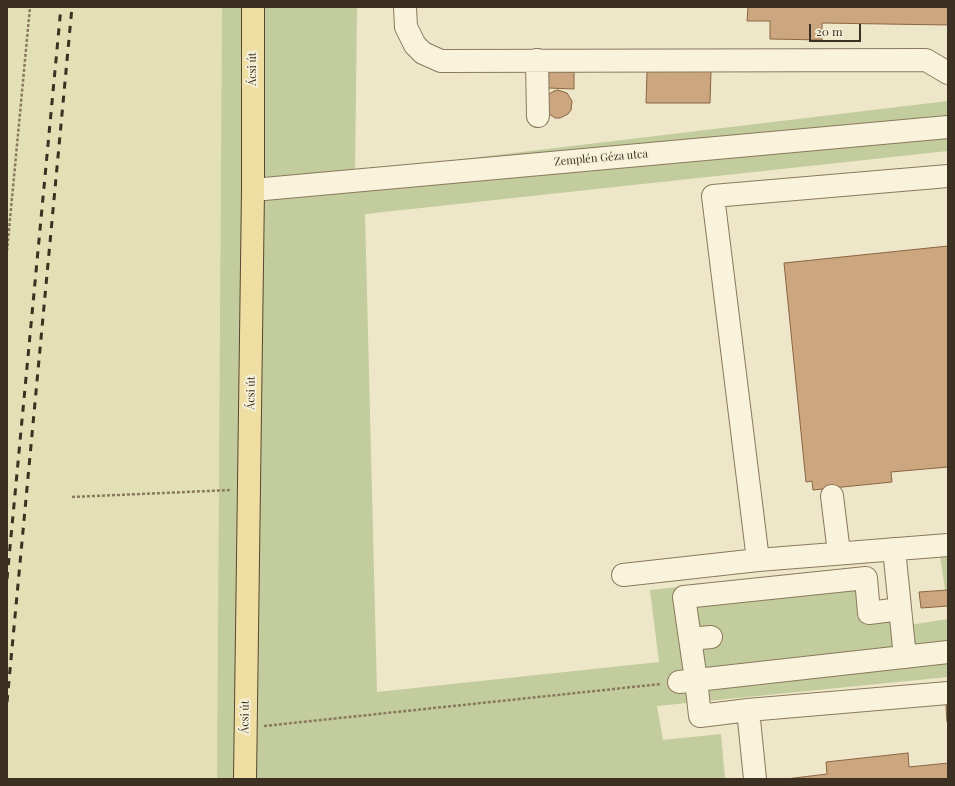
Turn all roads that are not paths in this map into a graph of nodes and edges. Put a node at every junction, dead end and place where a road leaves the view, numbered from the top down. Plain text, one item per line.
1 (253, 7) edge
2 (405, 7) edge
3 (537, 60) junction
4 (948, 73) edge
5 (538, 116) dead end
6 (948, 126) edge
7 (948, 176) edge
8 (253, 190) junction
9 (832, 496) dead end
10 (948, 545) edge
11 (894, 549) junction
12 (839, 553) junction
13 (758, 560) junction
14 (623, 575) dead end
15 (900, 609) junction
16 (948, 652) edge
17 (905, 657) junction
18 (688, 681) junction
19 (948, 693) edge
20 (748, 710) junction
21 (245, 779) edge
22 (755, 779) edge

1 - 8 main road, Ácsi út
2 - 3 street
3 - 4 street
3 - 5 street
6 - 8 street, Zemplén Géza utca
7 - 13 street
8 - 21 main road, Ácsi út
9 - 12 street
10 - 11 street
11 - 12 street
11 - 15 street
12 - 13 street
13 - 14 street
15 - 17 street
15 - 18 street
16 - 17 street
17 - 18 street
18 - 20 street
19 - 20 street
20 - 22 street

